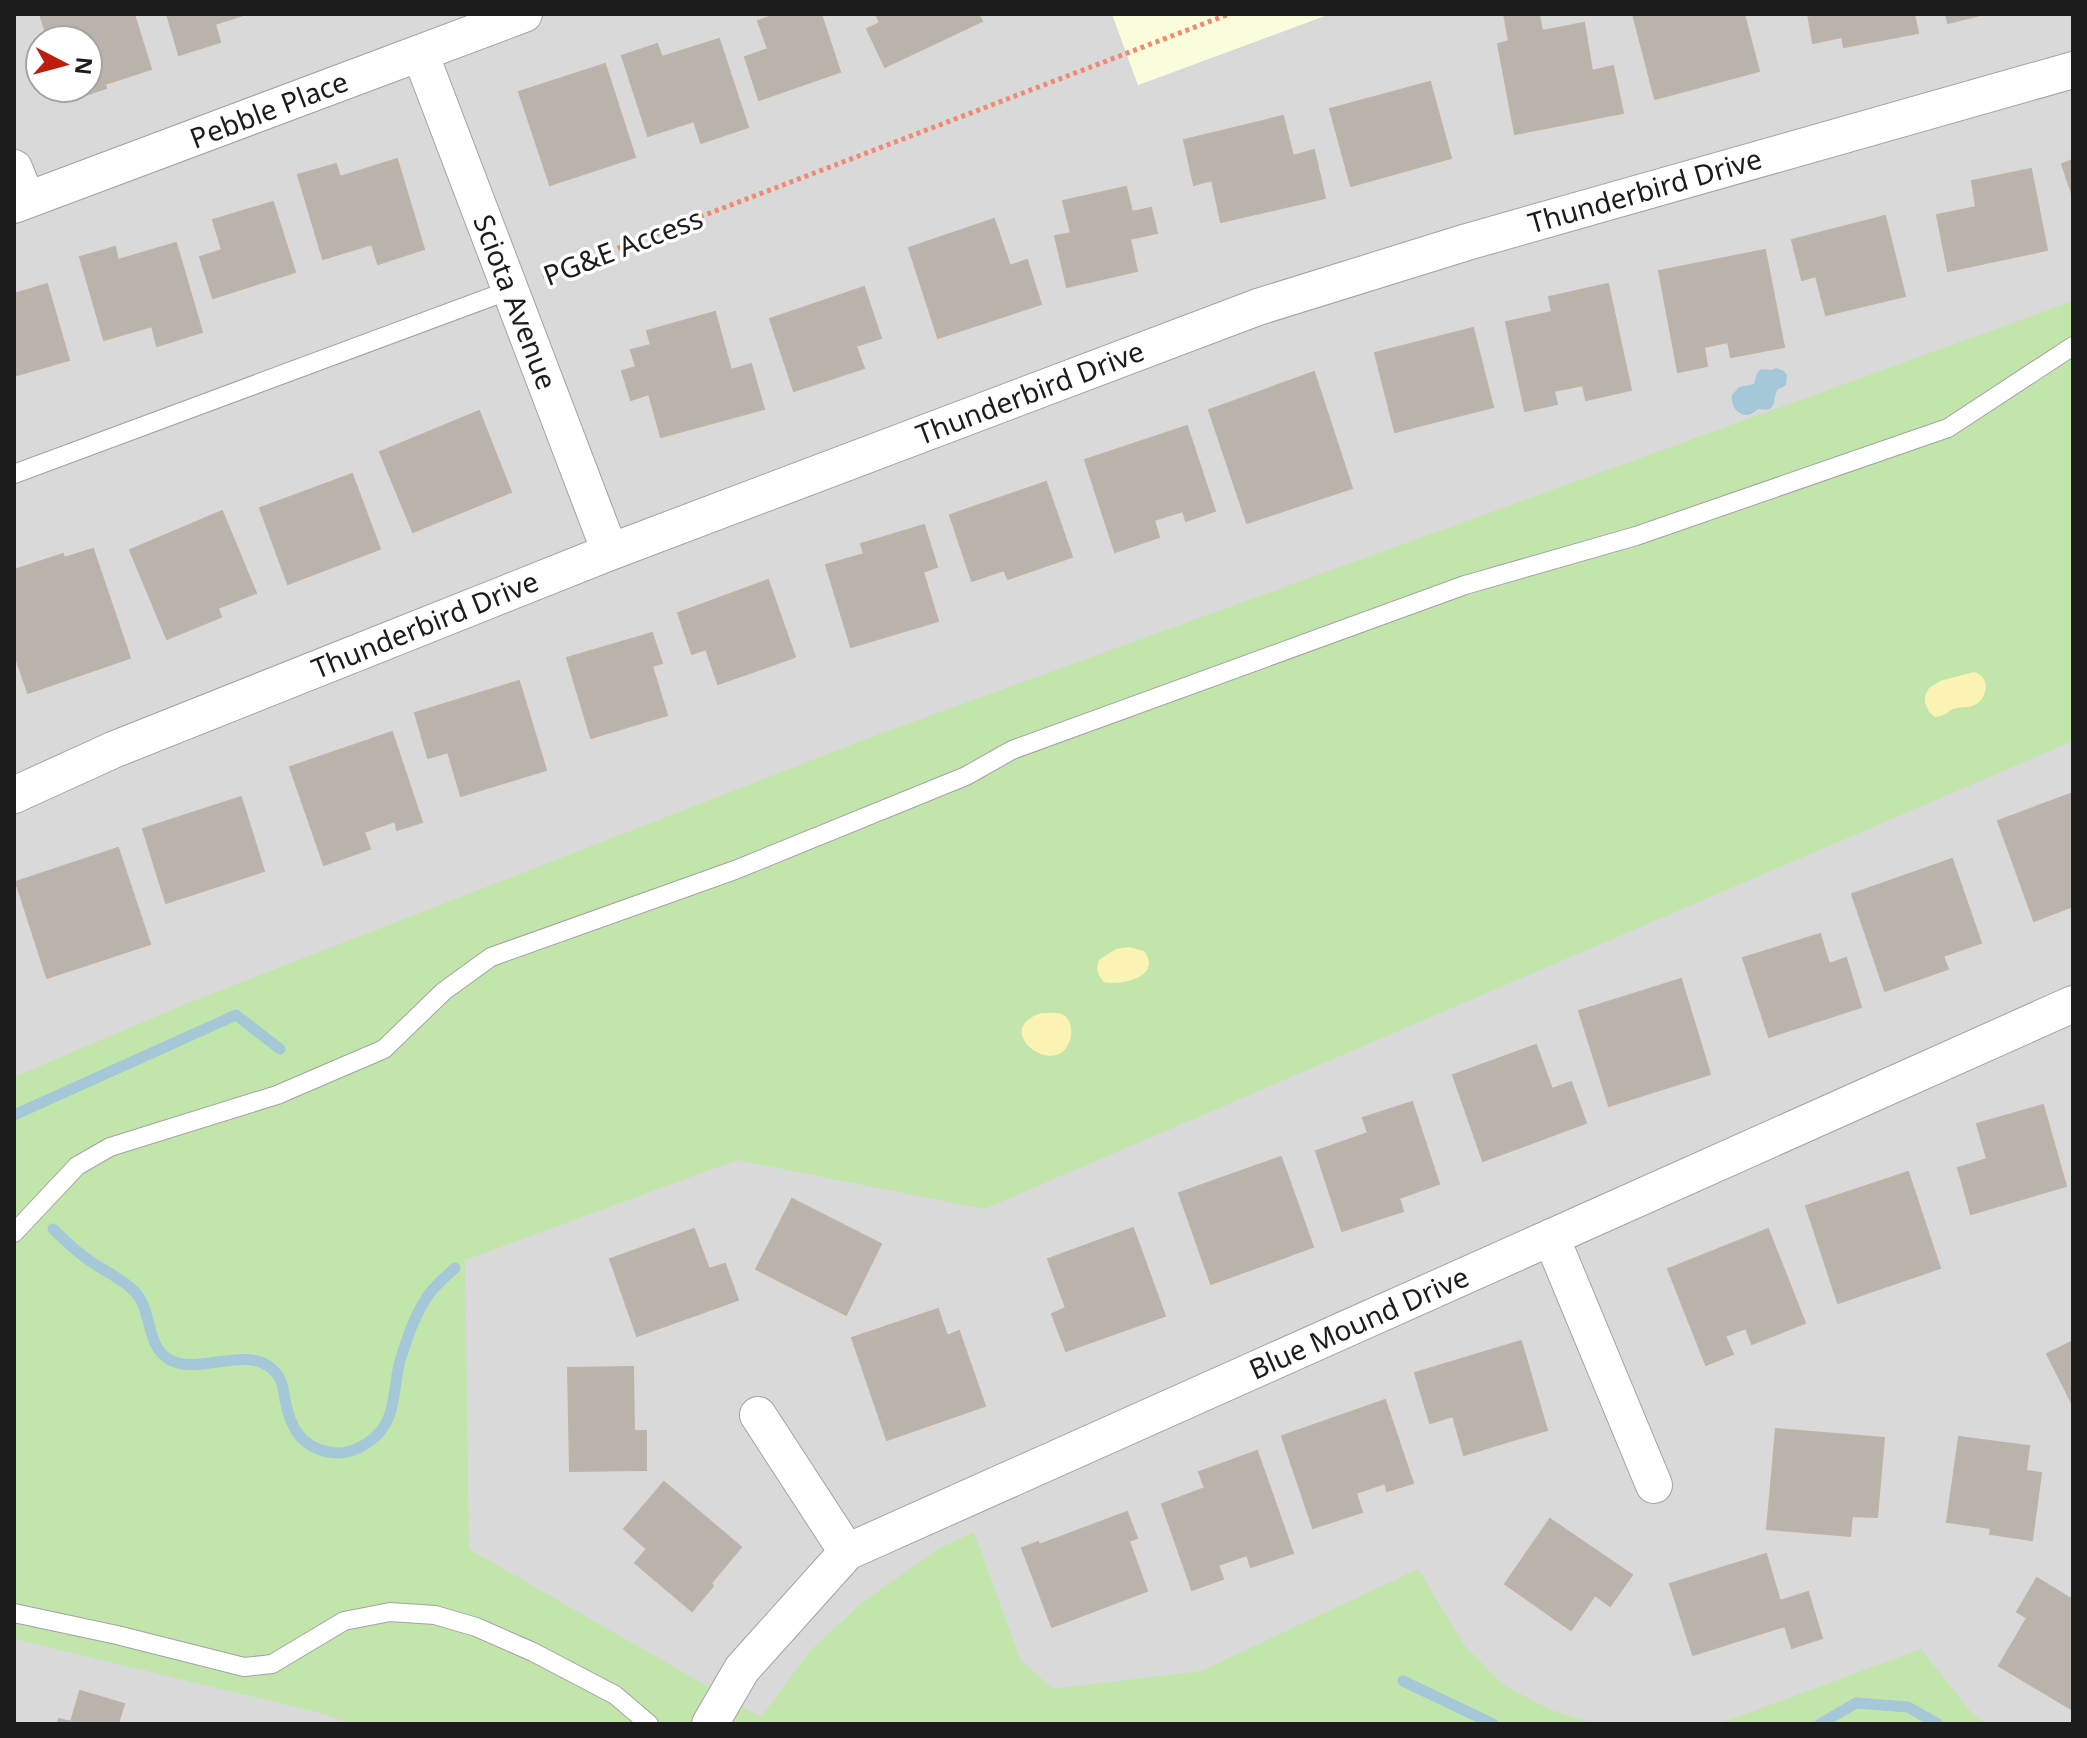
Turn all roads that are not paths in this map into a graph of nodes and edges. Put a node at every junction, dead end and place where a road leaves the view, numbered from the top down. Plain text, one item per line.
1 (524, 14) edge
2 (420, 53) junction
3 (2073, 70) edge
4 (18, 191) edge
5 (510, 290) junction
6 (2073, 346) edge
7 (14, 474) edge
8 (610, 552) junction
9 (14, 795) edge
10 (2073, 1004) edge
11 (14, 1233) edge
12 (1551, 1237) junction
13 (758, 1415) dead end
14 (1654, 1485) dead end
15 (847, 1552) junction
16 (14, 1613) edge
17 (649, 1724) edge
18 (710, 1724) edge

1 - 2 street, Pebble Place
2 - 4 street, Pebble Place
2 - 5 street, Sciota Avenue
3 - 8 street, Thunderbird Drive
5 - 7 lane, PG&E Access
5 - 8 street, Sciota Avenue
6 - 11 lane
8 - 9 street, Thunderbird Drive
10 - 12 street, Blue Mound Drive
12 - 14 street
12 - 15 street, Blue Mound Drive
13 - 15 street
15 - 18 street, Blue Mound Drive
16 - 17 lane

